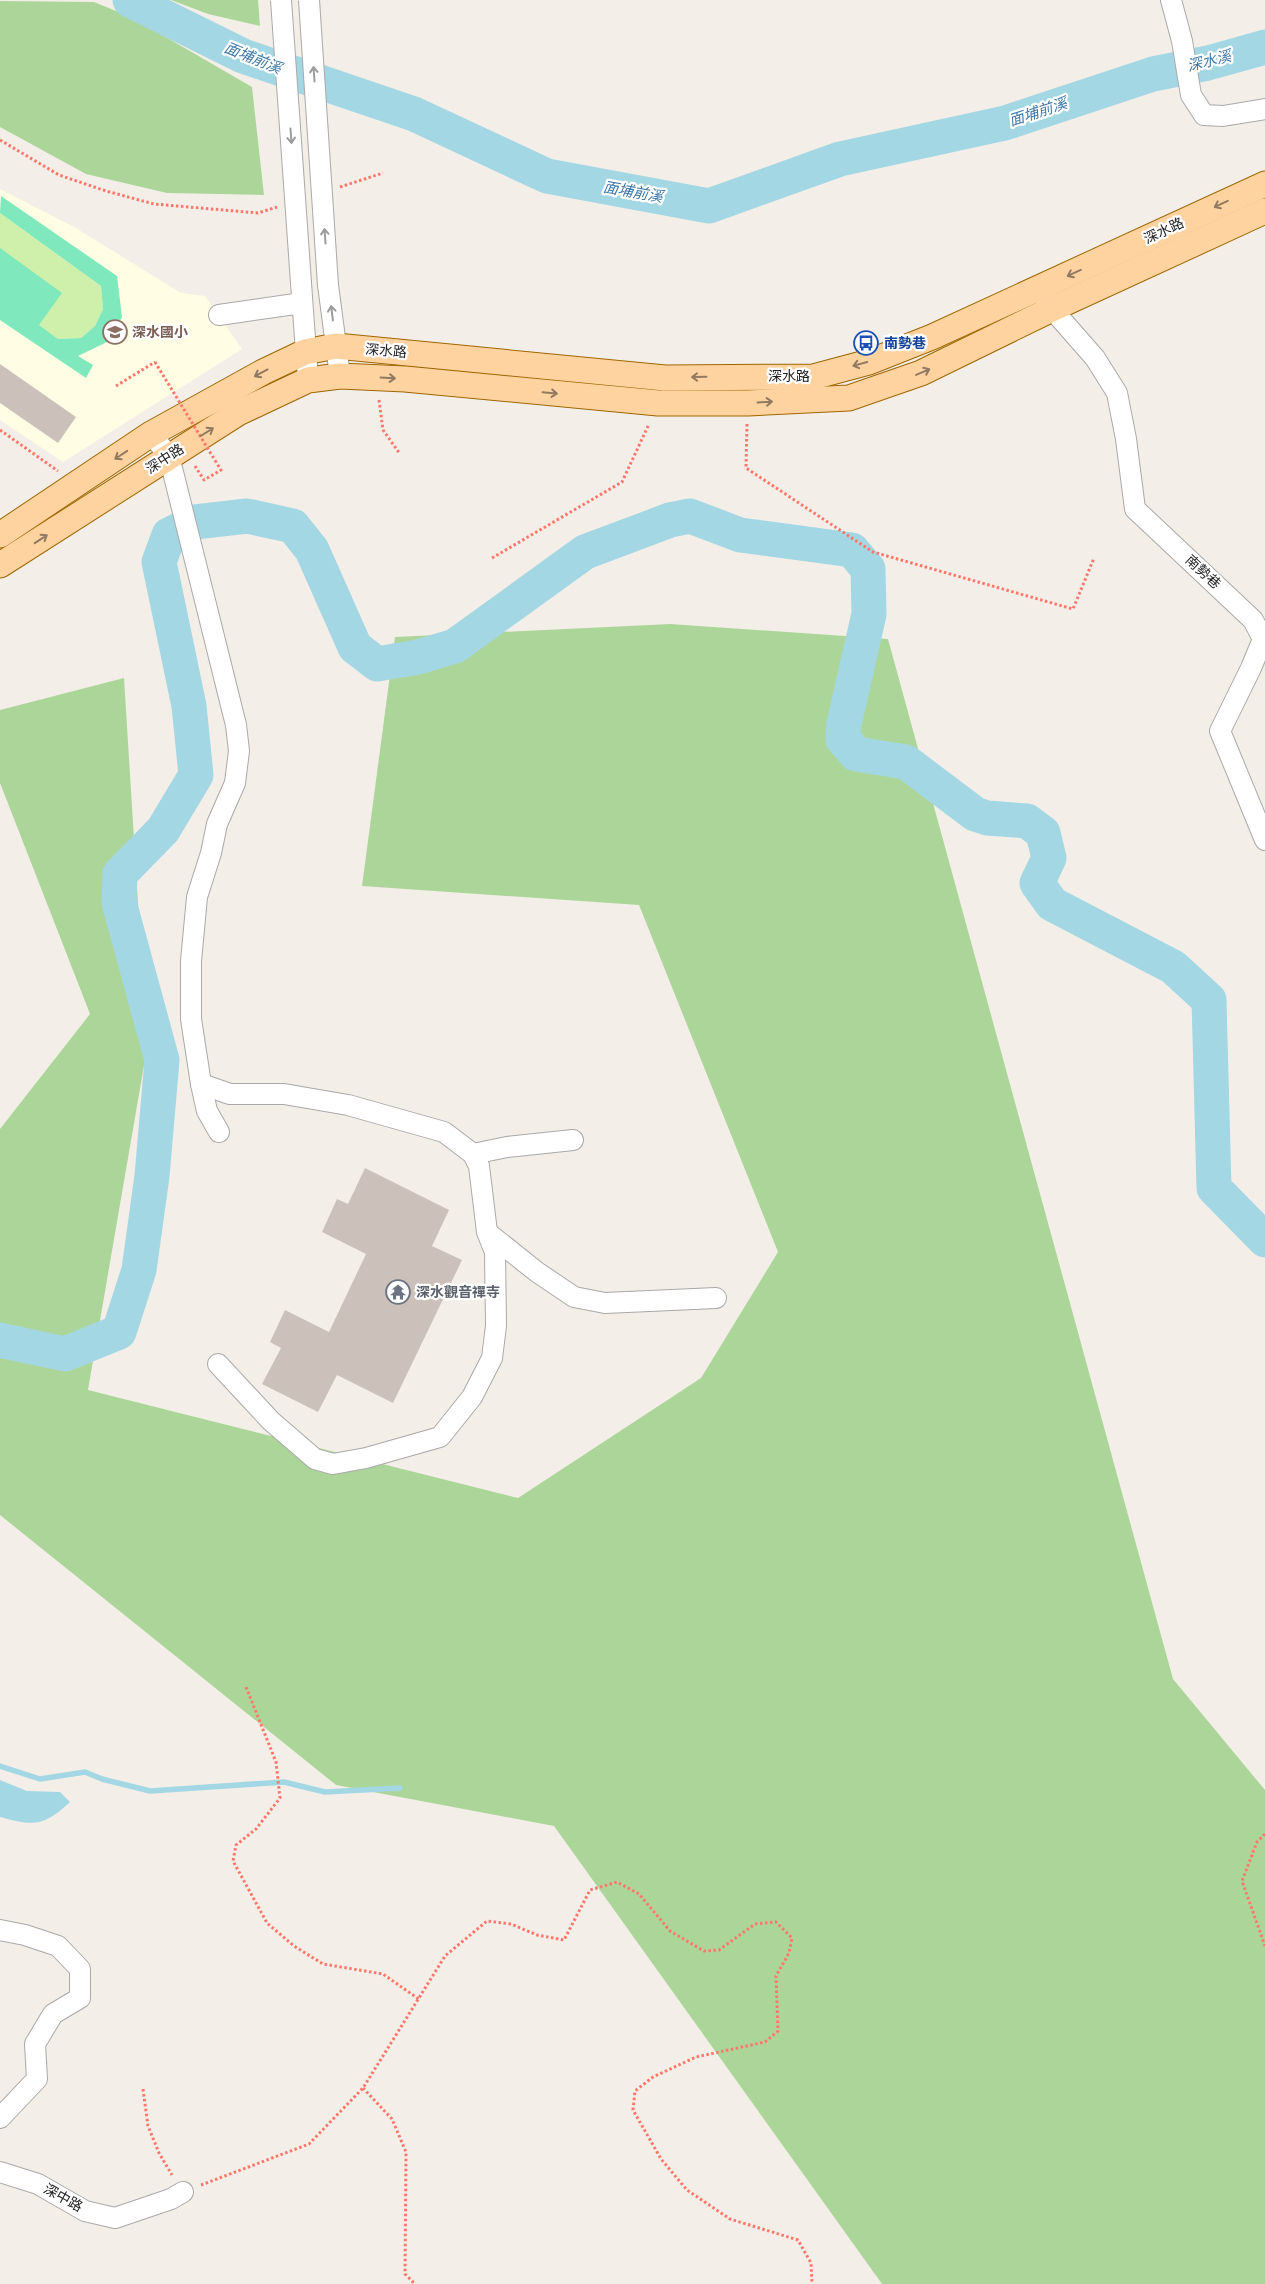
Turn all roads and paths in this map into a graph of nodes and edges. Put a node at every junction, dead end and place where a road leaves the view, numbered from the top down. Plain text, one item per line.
1 (281, 0) edge
2 (309, 0) edge
3 (1172, 0) edge
4 (1265, 109) edge
5 (0, 140) edge
6 (382, 173) dead end
7 (1265, 184) edge
8 (338, 187) dead end
9 (285, 204) dead end
10 (1265, 211) edge
11 (1047, 299) junction
12 (302, 303) junction
13 (219, 315) dead end
14 (336, 346) junction
15 (305, 352) junction
16 (340, 376) junction
17 (375, 378) junction
18 (308, 380) junction
19 (116, 386) dead end
20 (658, 403) junction
21 (748, 403) junction
22 (0, 430) edge
23 (151, 434) junction
24 (400, 454) dead end
25 (169, 456) junction
26 (194, 465) dead end
27 (76, 484) junction
28 (0, 535) edge
29 (492, 558) dead end
30 (1094, 558) dead end
31 (0, 565) edge
32 (1265, 840) edge
33 (201, 1084) junction
34 (219, 1132) dead end
35 (572, 1140) dead end
36 (473, 1154) junction
37 (487, 1232) junction
38 (716, 1298) dead end
39 (218, 1364) dead end
40 (246, 1687) dead end
41 (1265, 1834) edge
42 (0, 1930) edge
43 (1265, 1946) edge
44 (420, 2000) junction
45 (363, 2088) junction
46 (143, 2089) dead end
47 (0, 2118) edge
48 (0, 2172) edge
49 (184, 2192) junction
50 (415, 2284) edge
51 (812, 2284) edge

1 -> 12 street, bridge
14 -> 2 street, bridge
3 - 4 street
5 - 9 path
6 - 8 path
7 -> 11 main road, 深水路
10 - 11 main road, 深水路
11 -> 14 main road, 深水路
21 -> 11 main road, 深水路
11 - 32 street, 南勢巷
12 - 13 street
12 - 15 street
14 - 15 main road, 深水路
14 - 16 street
15 - 18 street
15 -> 23 main road, 深中路
16 - 17 main road, 深水路
16 - 18 main road, 深中路
17 -> 20 main road, 深水路
17 - 24 path
25 -> 18 main road, 深中路
19 - 26 path, bridge
20 - 21 main road, 深水路
20 - 29 path
21 - 30 path
22 - 27 path
23 - 25 street
23 -> 27 main road, 深中路
31 -> 25 main road, 深中路
25 - 33 street
27 - 28 main road, 深中路
33 - 34 street
33 - 36 street
35 - 36 street
36 - 37 street
37 - 38 street
37 - 39 street
40 - 44 path
41 - 43 path
42 - 47 street
44 - 45 path
44 - 51 path
45 - 49 path
45 - 50 path
46 - 49 path
48 - 49 street, 深中路

